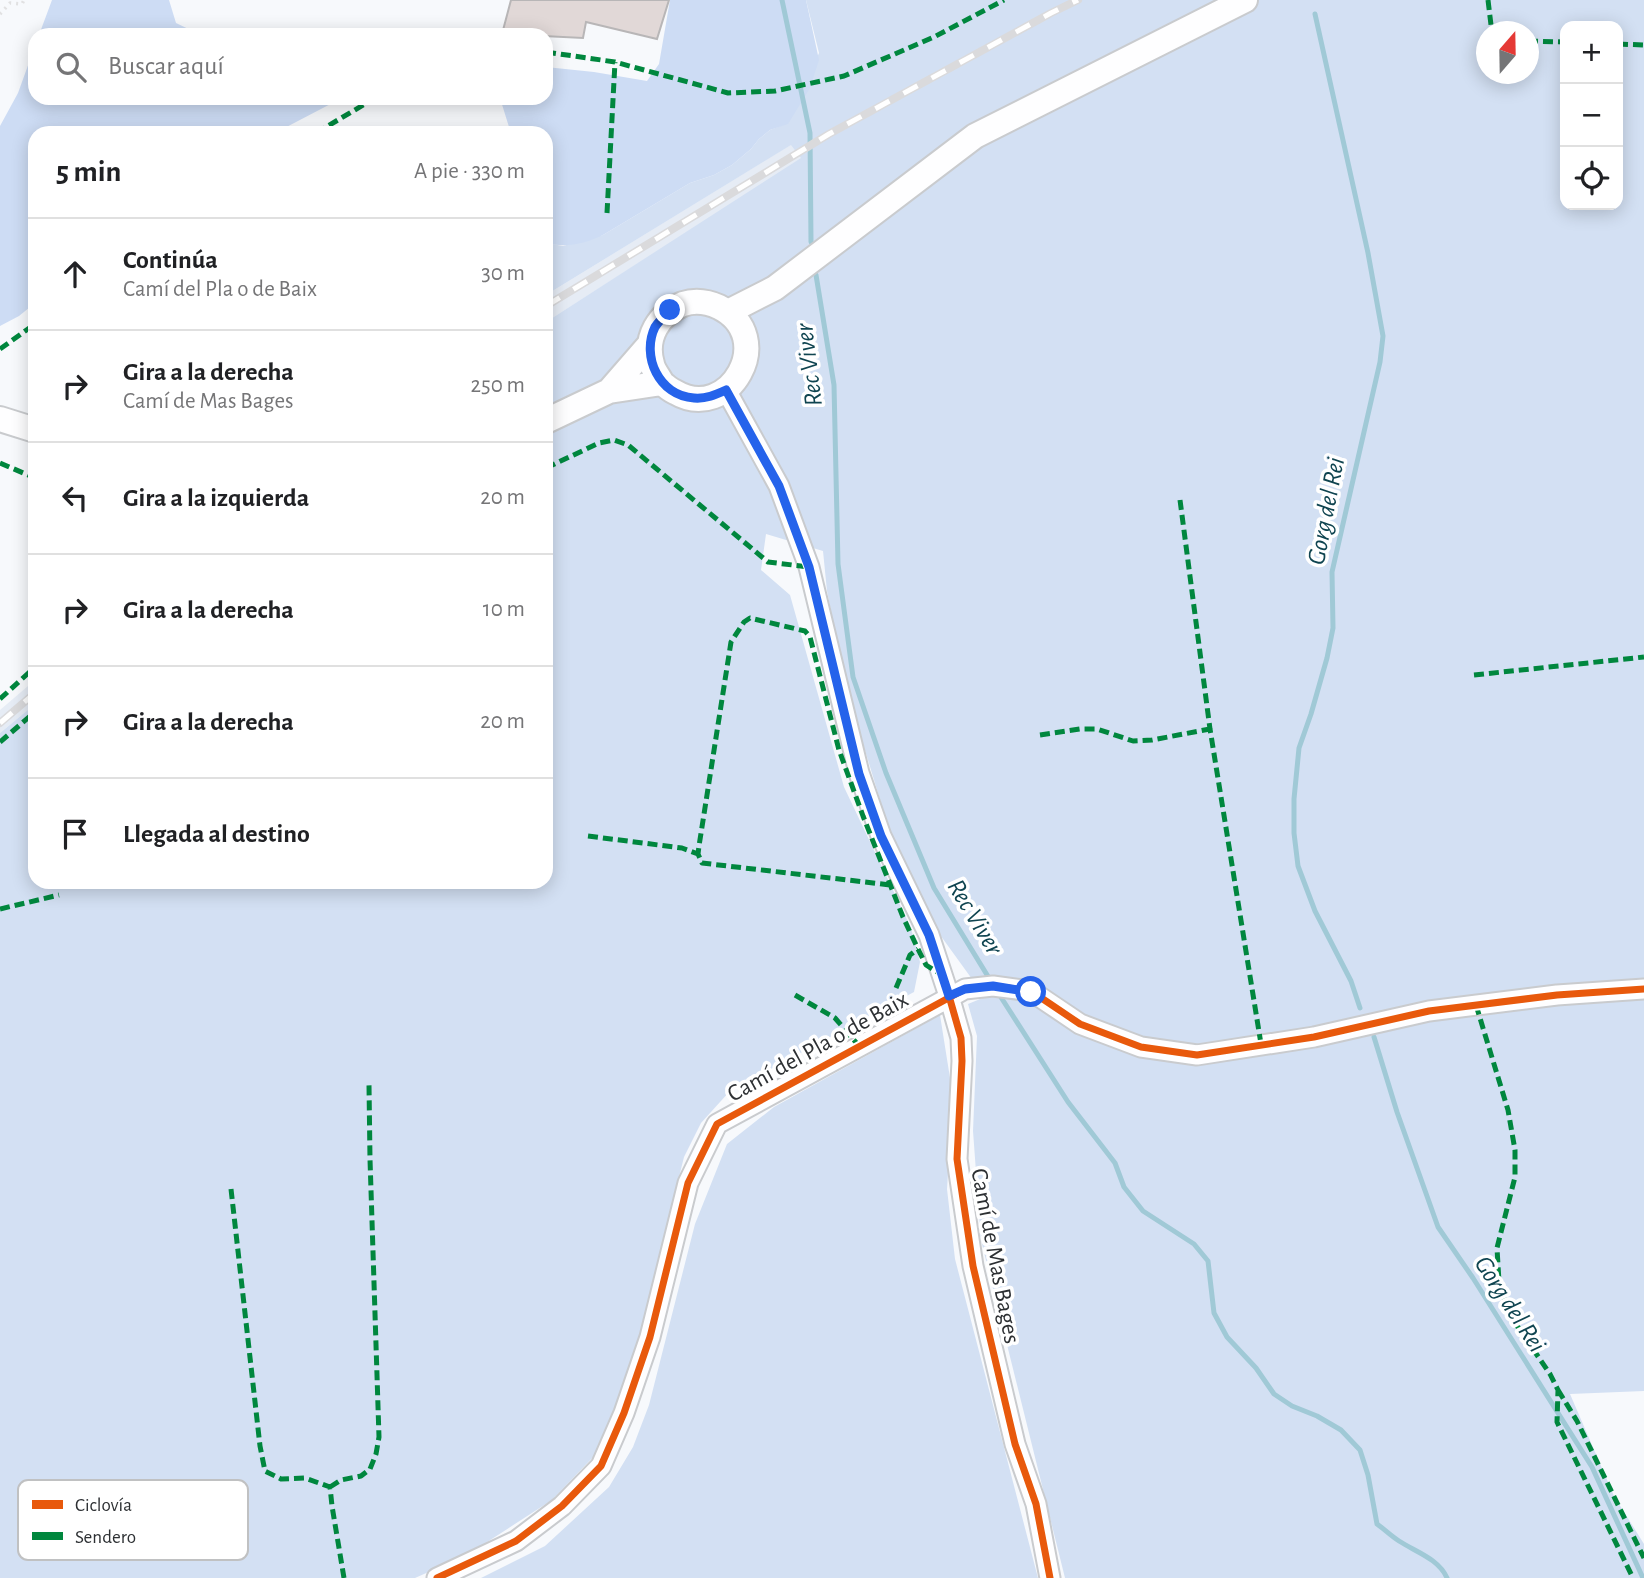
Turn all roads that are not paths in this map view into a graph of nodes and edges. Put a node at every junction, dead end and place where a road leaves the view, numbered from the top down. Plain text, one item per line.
1 (1245, 0) edge
2 (775, 288) junction
3 (729, 312) junction
4 (746, 339) junction
5 (649, 345) junction
6 (662, 383) junction
7 (726, 390) junction
8 (609, 391) junction
9 (553, 418) edge
10 (0, 419) edge
11 (28, 428) edge
12 (1644, 989) edge
13 (957, 993) junction
14 (438, 1578) edge
15 (1050, 1578) edge

1 - 2 street
2 - 3 street
2 - 4 street
3 - 4 street
3 - 5 street
4 - 7 street
5 - 6 street
5 - 8 street
6 - 7 street
6 - 8 street
7 - 13 street, Camí de Mas Bages
8 - 9 street
10 - 11 street
12 - 13 street, Camí del Pla o de Baix
13 - 14 street, Camí del Pla o de Baix
13 - 15 street, Camí de Mas Bages

